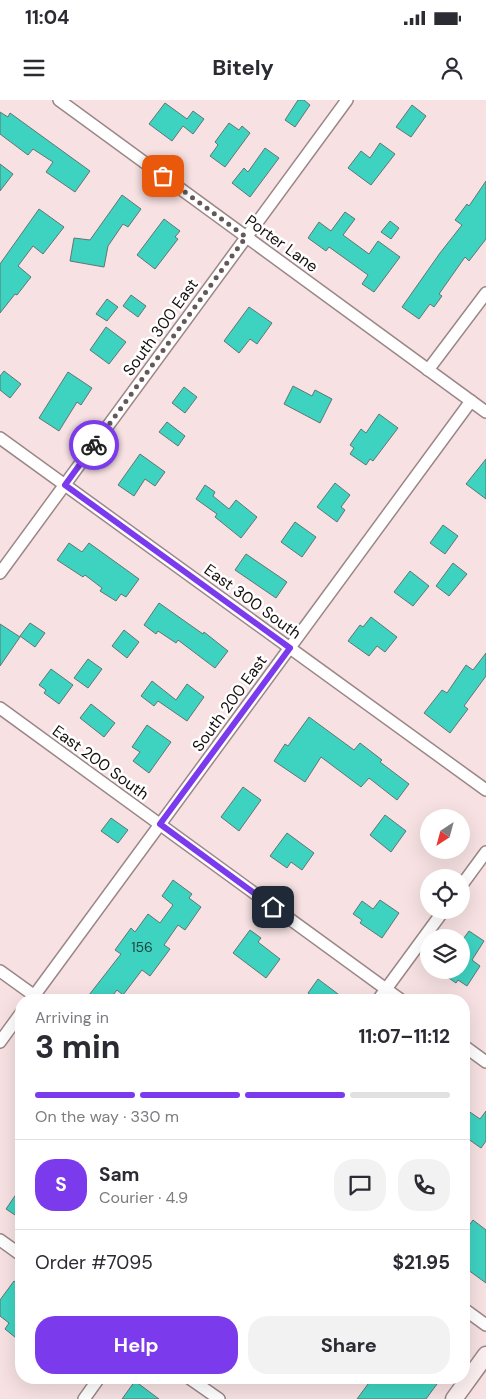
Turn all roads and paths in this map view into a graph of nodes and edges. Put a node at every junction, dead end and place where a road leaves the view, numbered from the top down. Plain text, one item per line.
1 (59, 100) edge
2 (347, 100) edge
3 (246, 237) junction
4 (486, 293) edge
5 (428, 370) junction
6 (471, 401) junction
7 (486, 412) edge
8 (0, 438) edge
9 (65, 485) junction
10 (0, 573) edge
11 (290, 648) junction
12 (0, 708) edge
13 (486, 790) edge
14 (160, 824) junction
15 (486, 852) edge
16 (470, 874) edge
17 (437, 919) edge
18 (0, 971) edge
19 (386, 989) junction
20 (29, 994) edge
21 (39, 994) edge
22 (382, 994) edge
23 (393, 994) edge
24 (15, 1021) edge
25 (0, 1042) edge
26 (470, 1050) edge
27 (486, 1062) edge
28 (0, 1240) edge
29 (15, 1251) edge
30 (470, 1313) edge
31 (486, 1325) edge
32 (486, 1355) edge
33 (470, 1377) edge
34 (95, 1384) edge
35 (198, 1384) edge
36 (465, 1384) edge
37 (84, 1399) edge
38 (219, 1399) edge
39 (454, 1399) edge

1 - 3 street, Porter Lane
2 - 3 street, South 300 East
3 - 5 street, Porter Lane
3 - 9 street, South 300 East
4 - 5 street
5 - 6 street, Porter Lane
6 - 7 street, Porter Lane
6 - 11 street, South 200 East
8 - 9 street, East 300 South
9 - 10 street, South 300 East
9 - 11 street, East 300 South
11 - 13 street, East 300 South
11 - 14 street, South 200 East
12 - 14 street, East 200 South
14 - 19 street, East 200 South
14 - 21 street, South 200 East
15 - 16 street
17 - 19 street
18 - 20 street
19 - 22 street
19 - 23 street, East 200 South
24 - 25 street
26 - 27 street
28 - 29 street
30 - 31 street
32 - 33 main road
34 - 37 street
35 - 38 street
36 - 39 main road

